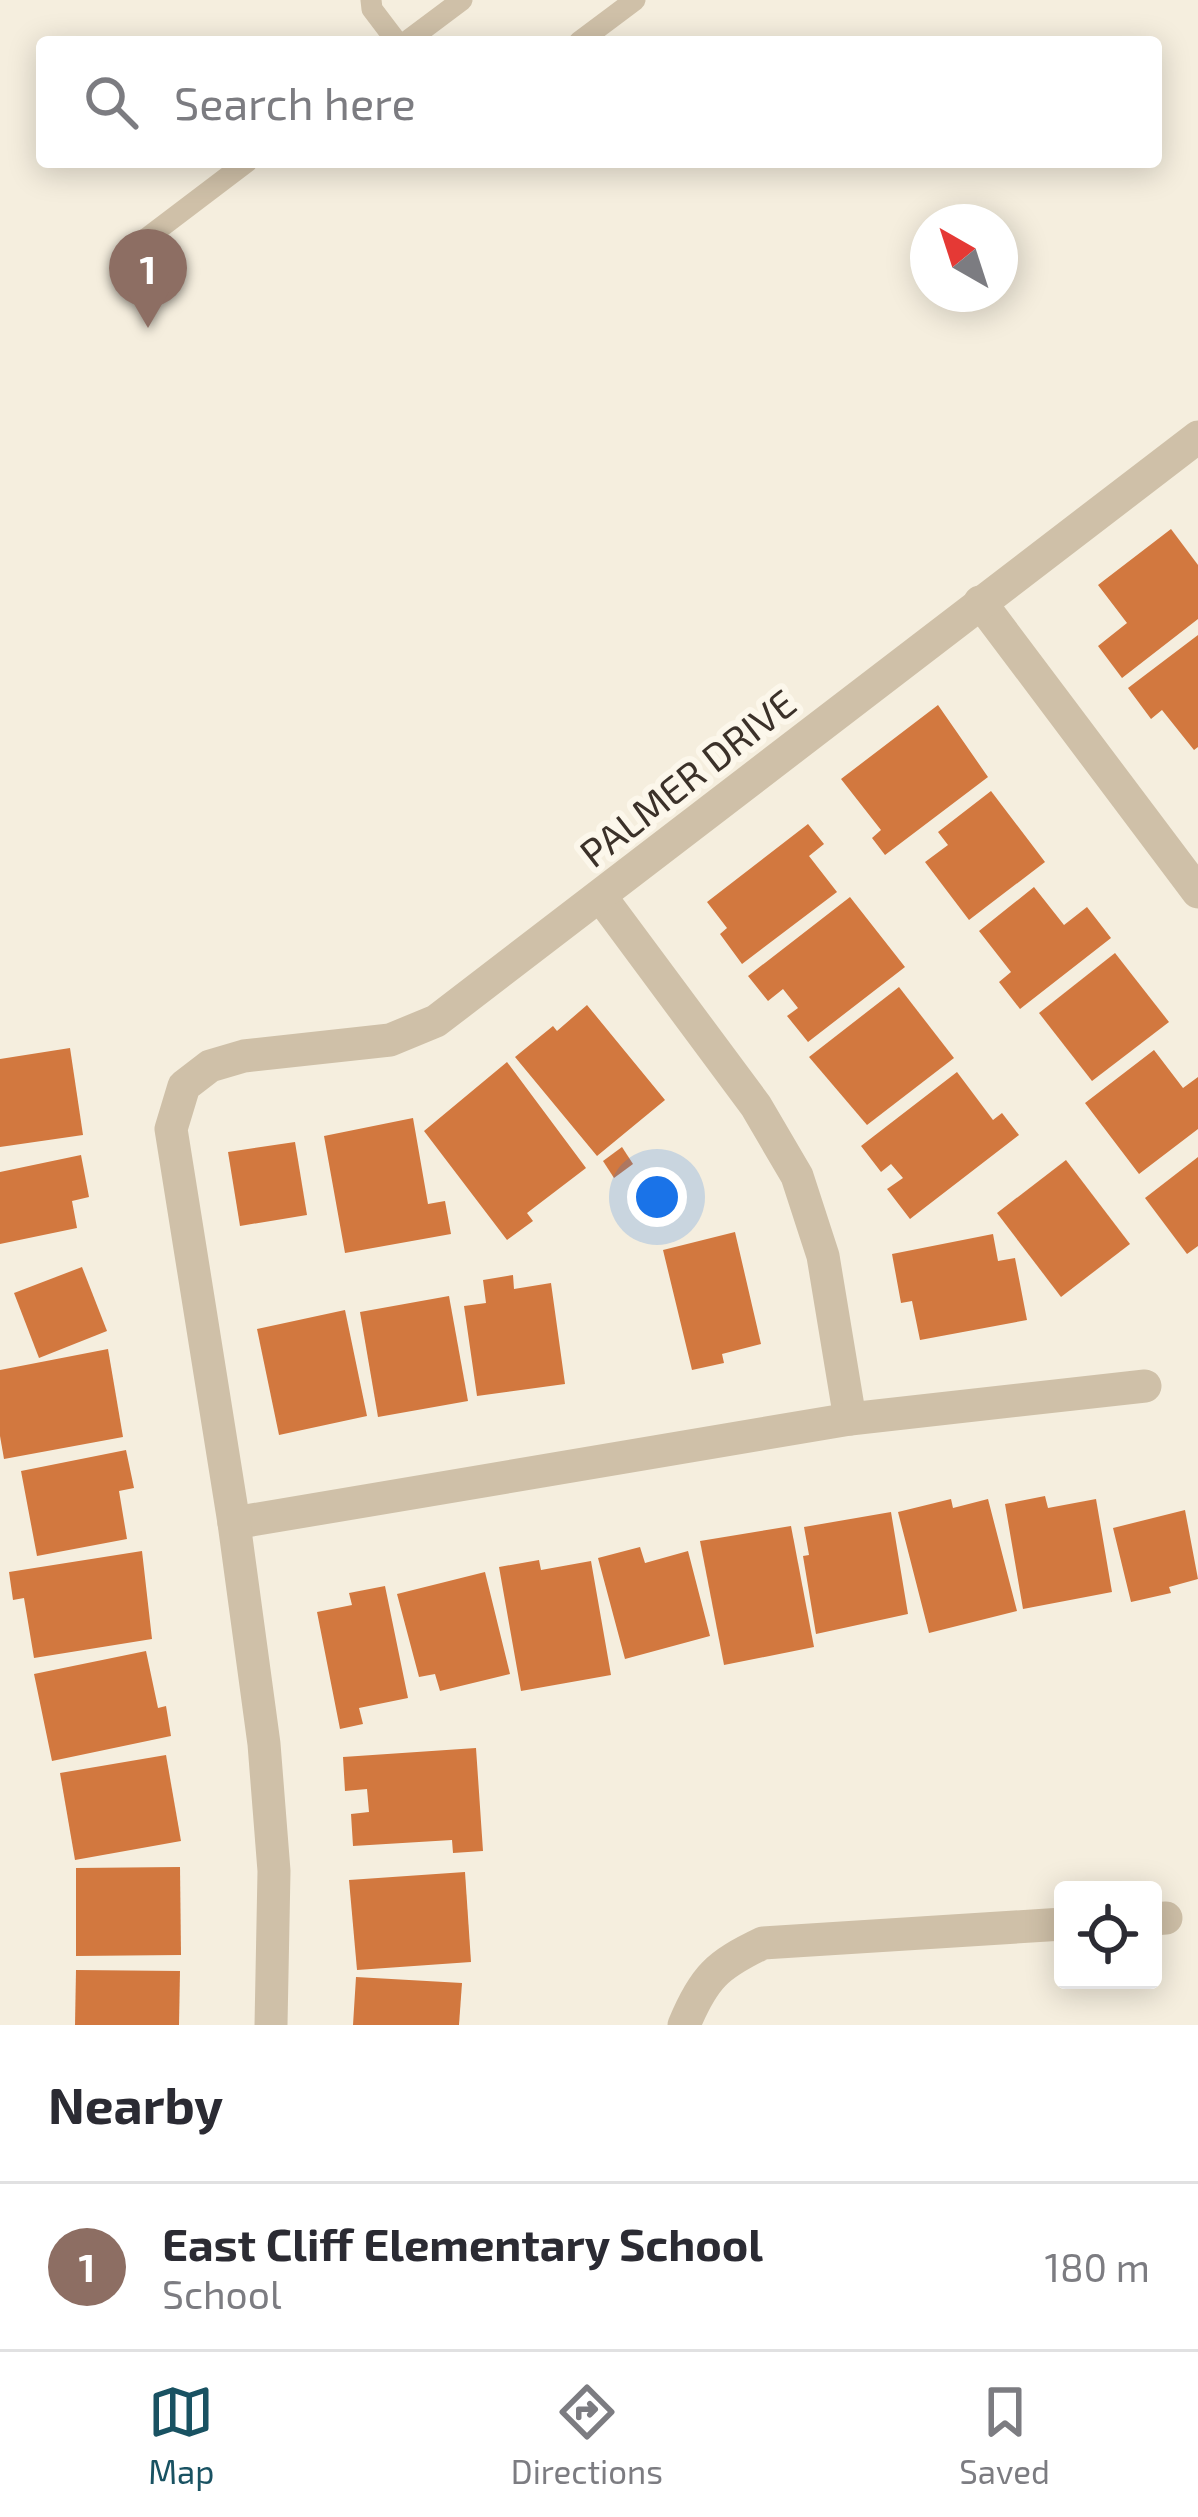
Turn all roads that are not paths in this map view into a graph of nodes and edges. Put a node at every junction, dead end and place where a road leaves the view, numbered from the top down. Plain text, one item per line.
1 (371, 0) edge
2 (462, 0) edge
3 (635, 0) edge
4 (392, 36) edge
5 (414, 36) edge
6 (587, 36) edge
7 (239, 168) edge
8 (123, 256) dead end
9 (1198, 437) edge
10 (980, 602) junction
11 (1198, 892) edge
12 (601, 897) junction
13 (1145, 1387) dead end
14 (850, 1419) junction
15 (234, 1522) junction
16 (1054, 1925) edge
17 (272, 2025) edge
18 (684, 2025) edge

1 - 4 lane
2 - 5 lane
3 - 6 lane
7 - 8 lane
9 - 10 street, PALMER DRIVE
10 - 11 street
10 - 12 street, PALMER DRIVE
12 - 14 street
12 - 15 street, PALMER DRIVE
13 - 14 street
14 - 15 street
15 - 17 street
16 - 18 street

